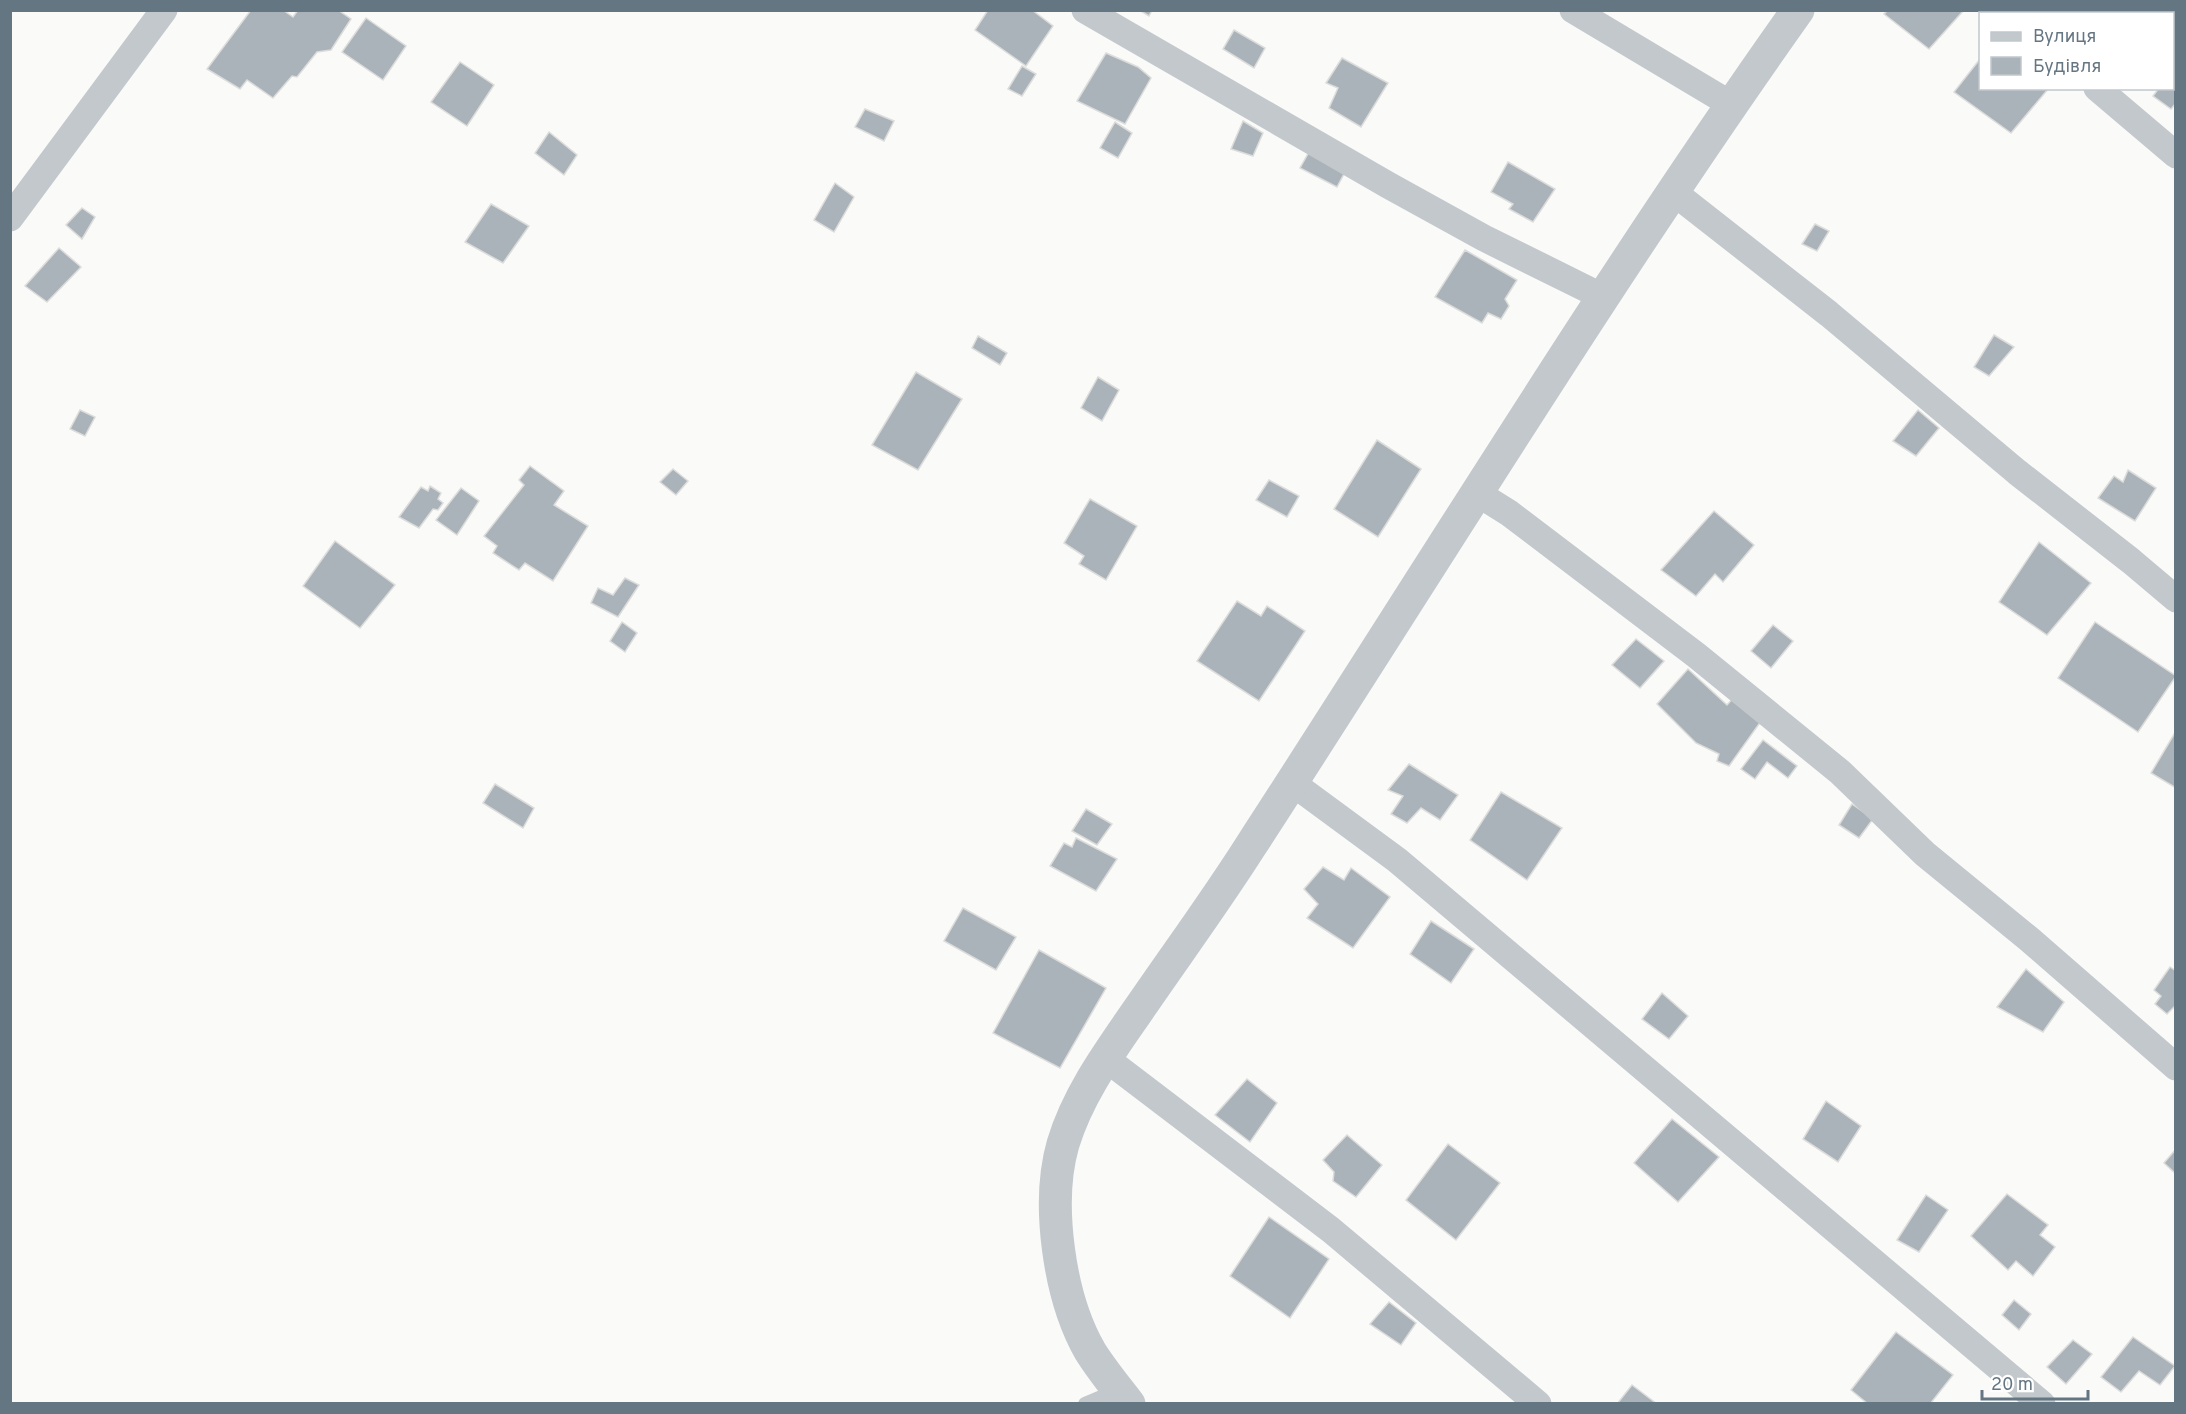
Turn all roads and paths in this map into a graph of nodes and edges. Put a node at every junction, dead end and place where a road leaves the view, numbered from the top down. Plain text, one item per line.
1 (164, 10) edge
2 (1085, 10) edge
3 (1573, 10) edge
4 (1798, 10) edge
5 (2099, 90) edge
6 (1732, 105) junction
7 (2175, 155) edge
8 (1672, 191) junction
9 (10, 218) edge
10 (1604, 297) junction
11 (1477, 493) junction
12 (2175, 599) edge
13 (1291, 782) junction
14 (1105, 1058) junction
15 (2175, 1067) edge
16 (1124, 1397) edge
17 (1085, 1404) edge
18 (1538, 1404) edge
19 (2042, 1404) edge

1 - 9 street
2 - 10 street
3 - 6 street
4 - 6 street
5 - 7 street
6 - 8 street
8 - 10 street
8 - 12 street
10 - 11 street
11 - 13 street
11 - 15 street
13 - 14 street
13 - 19 street
14 - 16 street
14 - 18 street
16 - 17 lane

